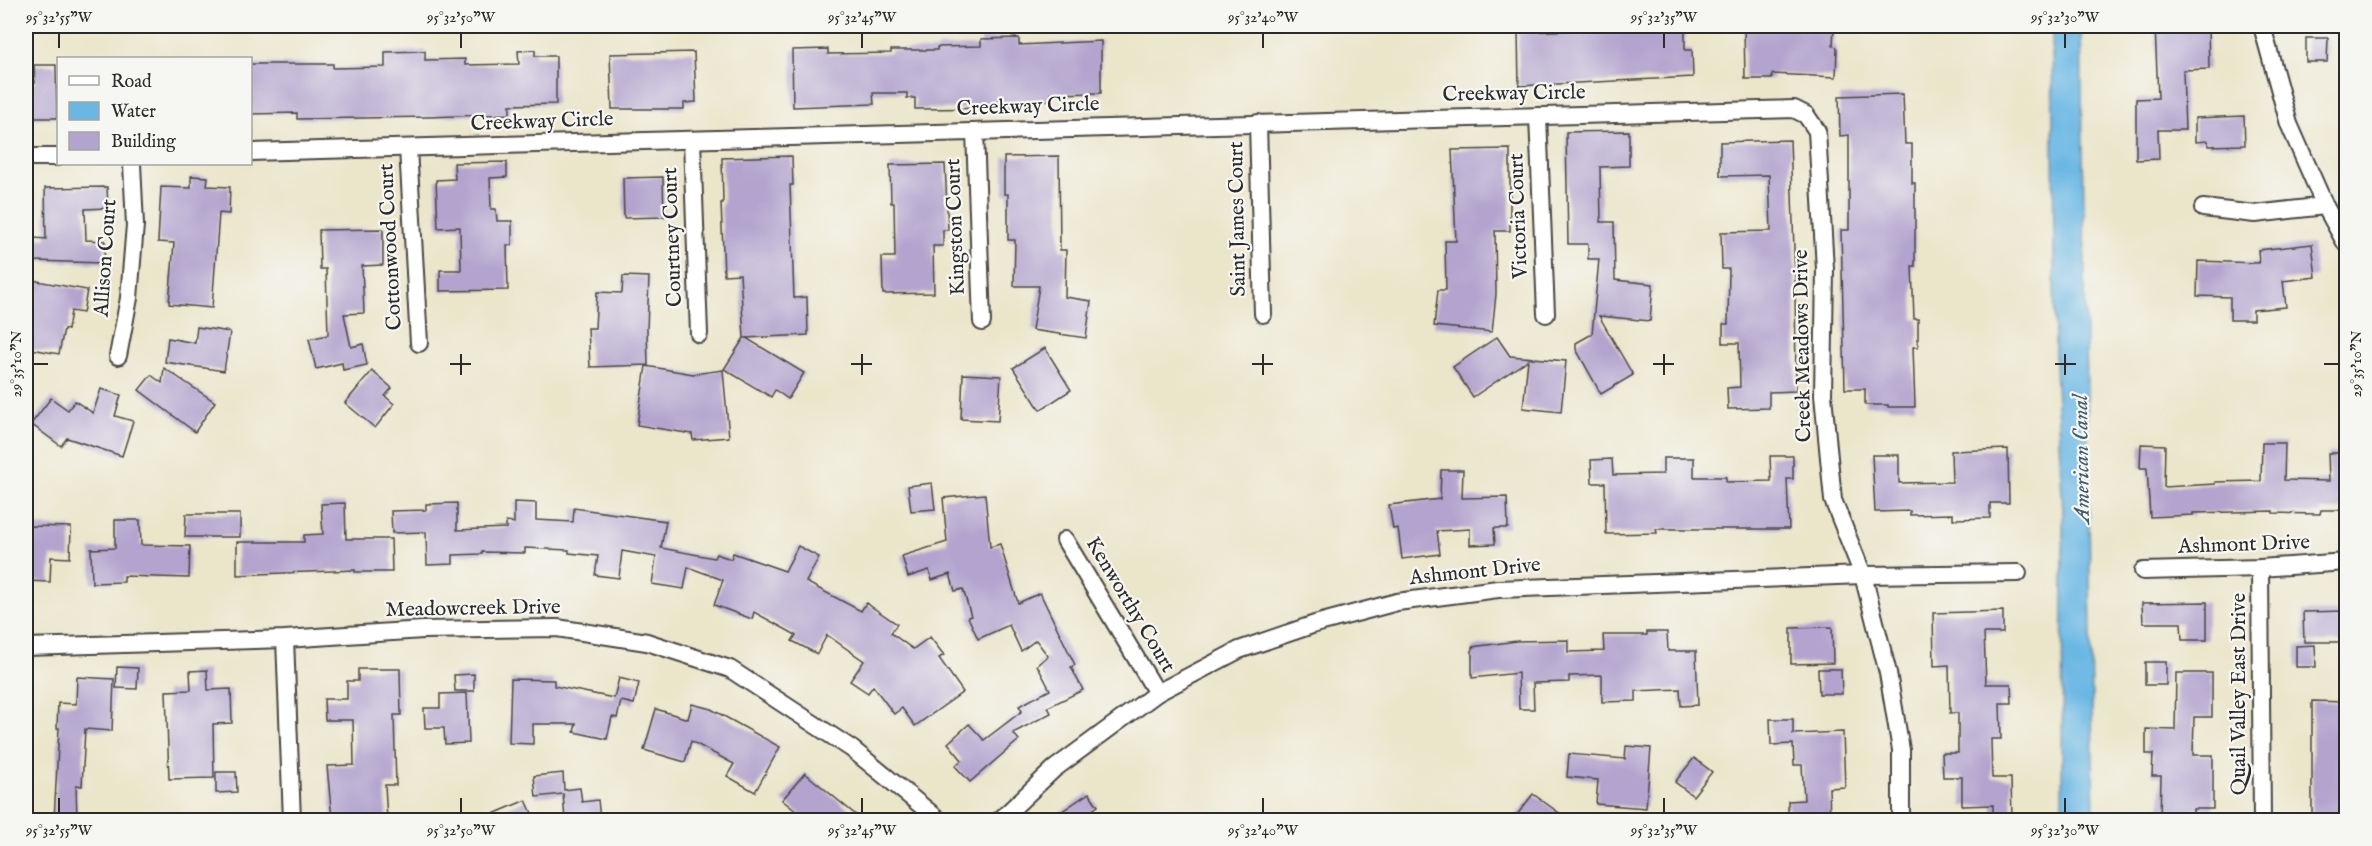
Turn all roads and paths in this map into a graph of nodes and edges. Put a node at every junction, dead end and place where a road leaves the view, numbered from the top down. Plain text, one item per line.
1 (2262, 26) edge
2 (1806, 115) joint
3 (1538, 116) junction
4 (1258, 123) junction
5 (975, 132) junction
6 (692, 140) junction
7 (408, 148) junction
8 (252, 152) edge
9 (57, 157) edge
10 (26, 158) edge
11 (132, 165) edge
12 (2325, 206) junction
13 (2203, 208) dead end
14 (2346, 244) edge
15 (1263, 314) dead end
16 (1546, 314) dead end
17 (982, 322) dead end
18 (699, 334) dead end
19 (419, 343) dead end
20 (118, 356) dead end
21 (1065, 540) dead end
22 (2346, 562) edge
23 (2260, 568) junction
24 (2143, 571) dead end
25 (2018, 573) dead end
26 (1863, 575) junction
27 (285, 639) junction
28 (26, 647) edge
29 (1158, 693) junction
30 (292, 820) edge
31 (939, 820) edge
32 (1000, 820) edge
33 (1901, 820) edge
34 (2262, 820) edge

1 - 12 street
2 - 3 street, Creekway Circle
2 - 26 street, Creek Meadows Drive
3 - 4 street, Creekway Circle
3 - 16 street, Victoria Court
4 - 5 street, Creekway Circle
4 - 15 street, Saint James Court
5 - 6 street, Creekway Circle
5 - 17 street, Kingston Court
6 - 7 street, Creekway Circle
6 - 18 street, Courtney Court
7 - 8 street, Creekway Circle
7 - 19 street, Cottonwood Court
9 - 10 street
11 - 20 street, Allison Court
12 - 13 street
12 - 14 street
21 - 29 street, Kenworthy Court
22 - 23 street, Ashmont Drive
23 - 24 street, Ashmont Drive
23 - 34 street, Quail Valley East Drive
25 - 26 street, Ashmont Drive
26 - 29 street, Ashmont Drive
26 - 33 street, Creek Meadows Drive
27 - 28 street, Meadowcreek Drive
27 - 30 street
27 - 31 street, Meadowcreek Drive
29 - 32 street, Ashmont Drive

